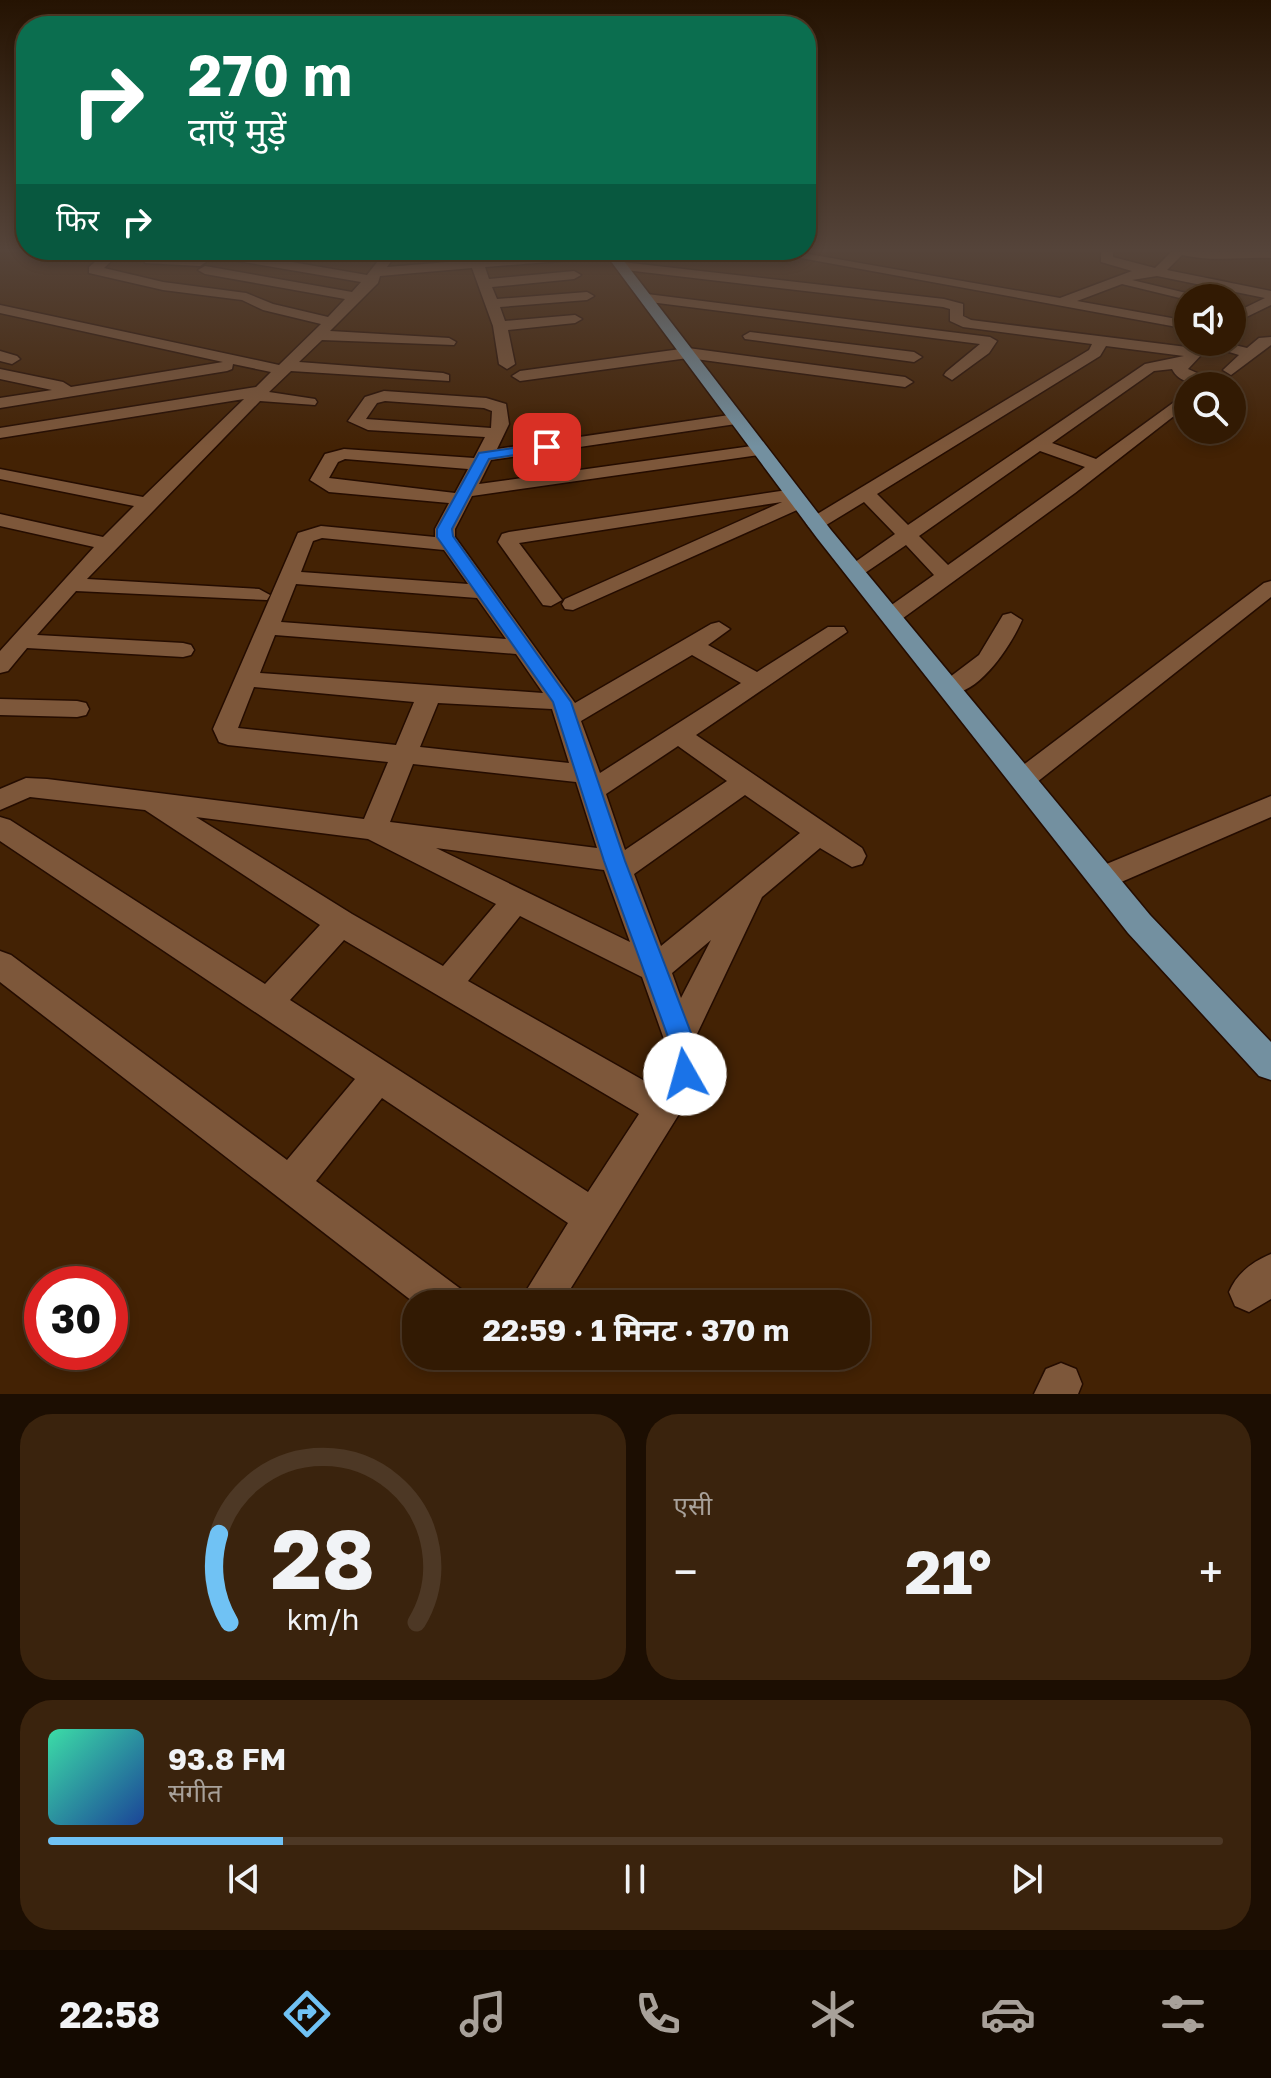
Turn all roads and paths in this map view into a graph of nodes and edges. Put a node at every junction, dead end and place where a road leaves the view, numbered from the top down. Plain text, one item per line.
1 (35, 317) edge
2 (296, 317) edge
3 (337, 317) edge
4 (497, 317) edge
5 (661, 317) edge
6 (806, 317) edge
7 (877, 317) edge
8 (956, 317) edge
9 (1092, 317) edge
10 (1120, 317) edge
11 (1146, 317) edge
12 (575, 319) dead end
13 (1174, 322) edge
14 (873, 325) junction
15 (500, 326) junction
16 (326, 328) junction
17 (1101, 335) junction
18 (750, 336) dead end
19 (782, 340) junction
20 (1271, 341) edge
21 (449, 342) dead end
22 (1174, 346) edge
23 (858, 350) junction
24 (688, 353) junction
25 (1246, 353) edge
26 (1250, 353) junction
27 (1182, 356) edge
28 (1193, 356) edge
29 (914, 357) dead end
30 (241, 364) junction
31 (507, 364) dead end
32 (770, 364) junction
33 (285, 368) junction
34 (1231, 370) dead end
35 (356, 372) junction
36 (1181, 372) edge
37 (0, 374) edge
38 (847, 375) junction
39 (952, 375) dead end
40 (520, 376) dead end
41 (443, 378) dead end
42 (905, 382) dead end
43 (77, 390) junction
44 (340, 390) dead end
45 (259, 394) junction
46 (309, 402) dead end
47 (0, 403) edge
48 (1174, 408) edge
49 (736, 419) junction
50 (0, 433) edge
51 (1038, 444) junction
52 (759, 450) junction
53 (486, 451) junction
54 (1098, 466) junction
55 (2, 474) edge
56 (866, 493) junction
57 (463, 495) junction
58 (797, 498) junction
59 (146, 503) junction
60 (0, 520) edge
61 (816, 523) junction
62 (906, 534) junction
63 (108, 544) junction
64 (449, 544) junction
65 (855, 571) junction
66 (947, 576) junction
67 (288, 577) junction
68 (70, 584) junction
69 (1271, 587) edge
70 (483, 592) junction
71 (259, 595) dead end
72 (551, 600) dead end
73 (573, 604) dead end
74 (891, 616) junction
75 (1011, 620) dead end
76 (267, 628) junction
77 (719, 629) dead end
78 (836, 632) dead end
79 (20, 641) junction
80 (692, 645) junction
81 (523, 647) junction
82 (183, 650) dead end
83 (0, 666) edge
84 (246, 679) junction
85 (758, 683) junction
86 (950, 688) junction
87 (429, 695) junction
88 (0, 707) edge
89 (77, 709) dead end
90 (565, 710) junction
91 (678, 734) junction
92 (404, 755) junction
93 (1023, 779) junction
94 (746, 781) junction
95 (591, 782) junction
96 (0, 800) edge
97 (149, 801) junction
98 (1271, 806) edge
99 (0, 827) edge
100 (373, 830) junction
101 (819, 833) junction
102 (852, 856) dead end
103 (616, 865) junction
104 (1102, 878) junction
105 (752, 889) junction
106 (516, 900) junction
107 (341, 923) junction
108 (0, 964) edge
109 (655, 969) junction
110 (447, 984) junction
111 (267, 1003) junction
112 (680, 1034) junction
113 (1265, 1053) edge
114 (379, 1076) junction
115 (662, 1109) junction
116 (290, 1184) junction
117 (593, 1217) junction
118 (430, 1290) edge
119 (547, 1290) edge

1 - 30 street
2 - 16 street
3 - 16 street
4 - 15 street
5 - 24 main road
6 - 14 street
7 - 14 street
8 - 17 street
9 - 17 street
10 - 17 street
11 - 13 street
12 - 15 street
14 - 39 street
15 - 31 street
16 - 21 street
16 - 33 street
17 - 22 street
17 - 56 street
18 - 19 street
19 - 23 street
19 - 32 street
20 - 26 street
23 - 29 street
23 - 38 street
24 - 32 street
24 - 40 street
24 - 49 main road
25 - 26 street
26 - 34 street
27 - 51 street
28 - 36 street
30 - 33 street
30 - 43 street
32 - 38 street
33 - 35 street
33 - 45 street
35 - 41 street
35 - 44 street
37 - 43 street
38 - 42 street
43 - 47 street
45 - 46 street
45 - 50 street
45 - 59 street
48 - 54 street
49 - 52 main road
49 - 53 street
51 - 54 street
51 - 62 street
52 - 57 street
52 - 58 main road
53 - 53 street
53 - 57 street
53 - 57 street
54 - 66 street
55 - 59 street
56 - 61 street
56 - 62 street
57 - 64 street
58 - 61 main road
58 - 72 street
58 - 73 street
59 - 63 street
60 - 63 street
61 - 65 main road
62 - 65 street
62 - 66 street
63 - 68 street
64 - 67 street
64 - 70 street
65 - 74 main road
66 - 74 street
67 - 70 street
67 - 76 street
68 - 71 street
68 - 79 street
69 - 93 street
70 - 81 street
74 - 86 main road
75 - 86 street
76 - 81 street
76 - 84 street
77 - 80 street
78 - 85 street
79 - 82 street
79 - 83 street
80 - 85 street
80 - 90 street
81 - 90 street
84 - 87 street
84 - 92 street
85 - 91 street
86 - 93 main road
87 - 90 street
87 - 92 street
88 - 89 street
90 - 95 street
91 - 94 street
91 - 95 street
92 - 95 street
92 - 100 street
93 - 104 main road
94 - 101 street
94 - 103 street
95 - 103 street
96 - 97 street
97 - 100 street
97 - 107 street
98 - 104 street
99 - 111 street
100 - 103 street
100 - 106 street
101 - 102 street
101 - 105 street
103 - 109 street
104 - 113 main road
105 - 109 street
105 - 112 street
106 - 109 street
106 - 110 street
107 - 110 street
107 - 111 street
108 - 116 street
109 - 112 street
110 - 115 street
111 - 114 street
112 - 115 street
114 - 116 street
114 - 117 street
115 - 117 street
116 - 118 street
117 - 119 street

